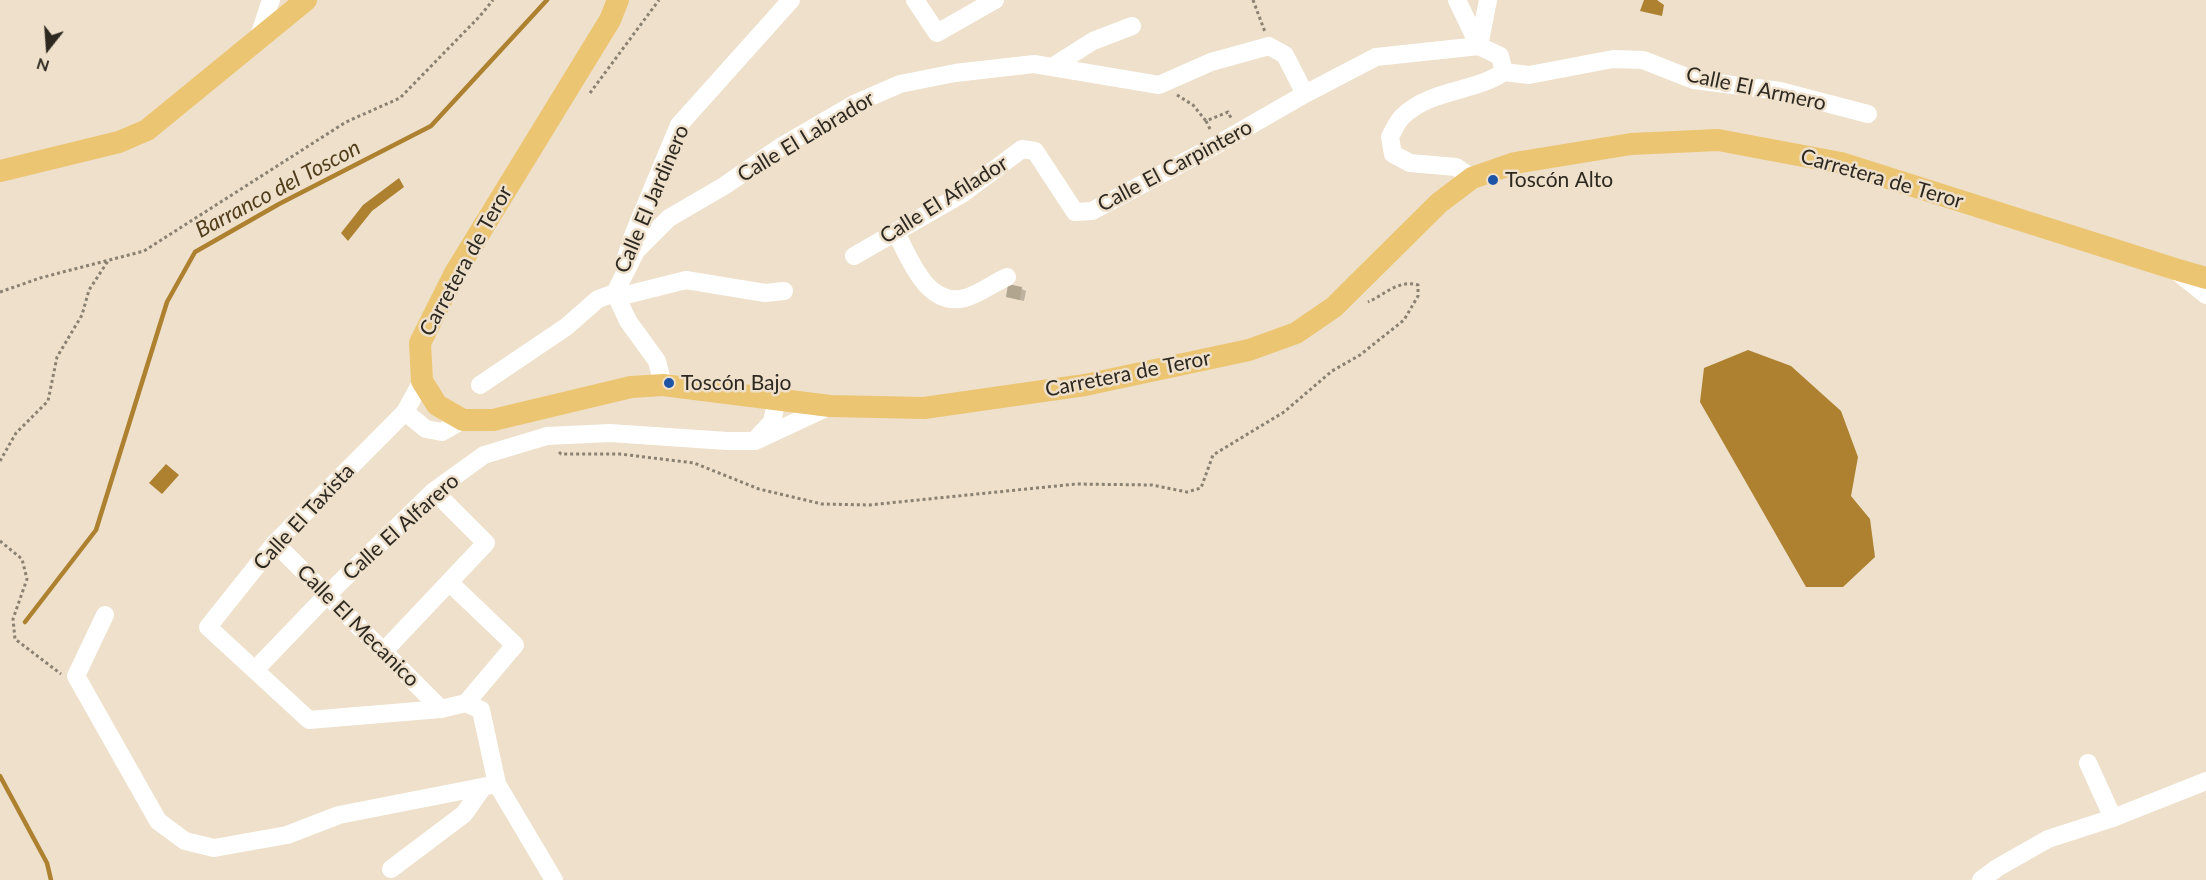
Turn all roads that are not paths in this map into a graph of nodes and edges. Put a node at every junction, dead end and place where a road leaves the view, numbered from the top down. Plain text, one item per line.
1 (271, 0) edge
2 (306, 0) edge
3 (618, 0) edge
4 (790, 0) edge
5 (915, 0) edge
6 (995, 0) edge
7 (1457, 0) edge
8 (1488, 0) edge
9 (1132, 26) dead end
10 (258, 39) junction
11 (1479, 46) junction
12 (1052, 67) junction
13 (1504, 72) junction
14 (1305, 94) junction
15 (1868, 114) dead end
16 (1035, 151) joint
17 (0, 171) edge
18 (1472, 178) junction
19 (896, 233) junction
20 (854, 256) dead end
21 (2175, 270) junction
22 (1007, 277) dead end
23 (2206, 278) edge
24 (784, 291) dead end
25 (615, 293) junction
26 (2206, 295) edge
27 (422, 381) junction
28 (480, 385) dead end
29 (663, 385) junction
30 (777, 399) junction
31 (830, 406) junction
32 (405, 412) junction
33 (463, 420) junction
34 (755, 441) junction
35 (434, 491) junction
36 (275, 543) junction
37 (450, 583) junction
38 (327, 595) junction
39 (105, 615) dead end
40 (384, 651) junction
41 (255, 670) junction
42 (466, 704) junction
43 (441, 709) junction
44 (2088, 763) dead end
45 (2206, 781) edge
46 (490, 786) junction
47 (2113, 818) junction
48 (391, 869) dead end
49 (552, 879) edge
50 (1981, 880) edge

1 - 10 street
2 - 10 main road
3 - 27 main road, Carretera de Teror
4 - 25 street, Calle El Jardinero
5 - 6 street
7 - 11 street
8 - 11 street
9 - 12 street
10 - 17 main road
11 - 13 street
11 - 14 street
12 - 14 street, Calle El Labrador
12 - 25 street, Calle El Labrador
13 - 15 street, Calle El Armero
13 - 18 street
14 - 16 street, Calle El Carpintero
16 - 19 street, Calle El Afilador
18 - 21 main road, Carretera de Teror
18 - 31 main road, Carretera de Teror
19 - 20 street, Calle El Afilador
19 - 22 street
21 - 23 main road, Carretera de Teror
21 - 26 street
24 - 25 street
25 - 28 street
25 - 29 street
27 - 32 street, Calle El Taxista
27 - 33 main road, Carretera de Teror
29 - 30 main road, Carretera de Teror
29 - 33 main road, Carretera de Teror
30 - 31 main road, Carretera de Teror
30 - 34 street
31 - 34 street, Calle El Alfarero
32 - 33 street
32 - 36 street, Calle El Taxista
34 - 35 street, Calle El Alfarero
35 - 37 street
35 - 38 street, Calle El Alfarero
36 - 38 street, Calle El Mecanico
36 - 41 street, Calle El Taxista
37 - 40 street
37 - 42 street
38 - 40 street, Calle El Mecanico
38 - 41 street, Calle El Alfarero
39 - 46 street
40 - 43 street, Calle El Mecanico
41 - 43 street
42 - 43 street
42 - 46 street
44 - 47 street
45 - 47 street
46 - 48 street
46 - 49 street
47 - 50 street

